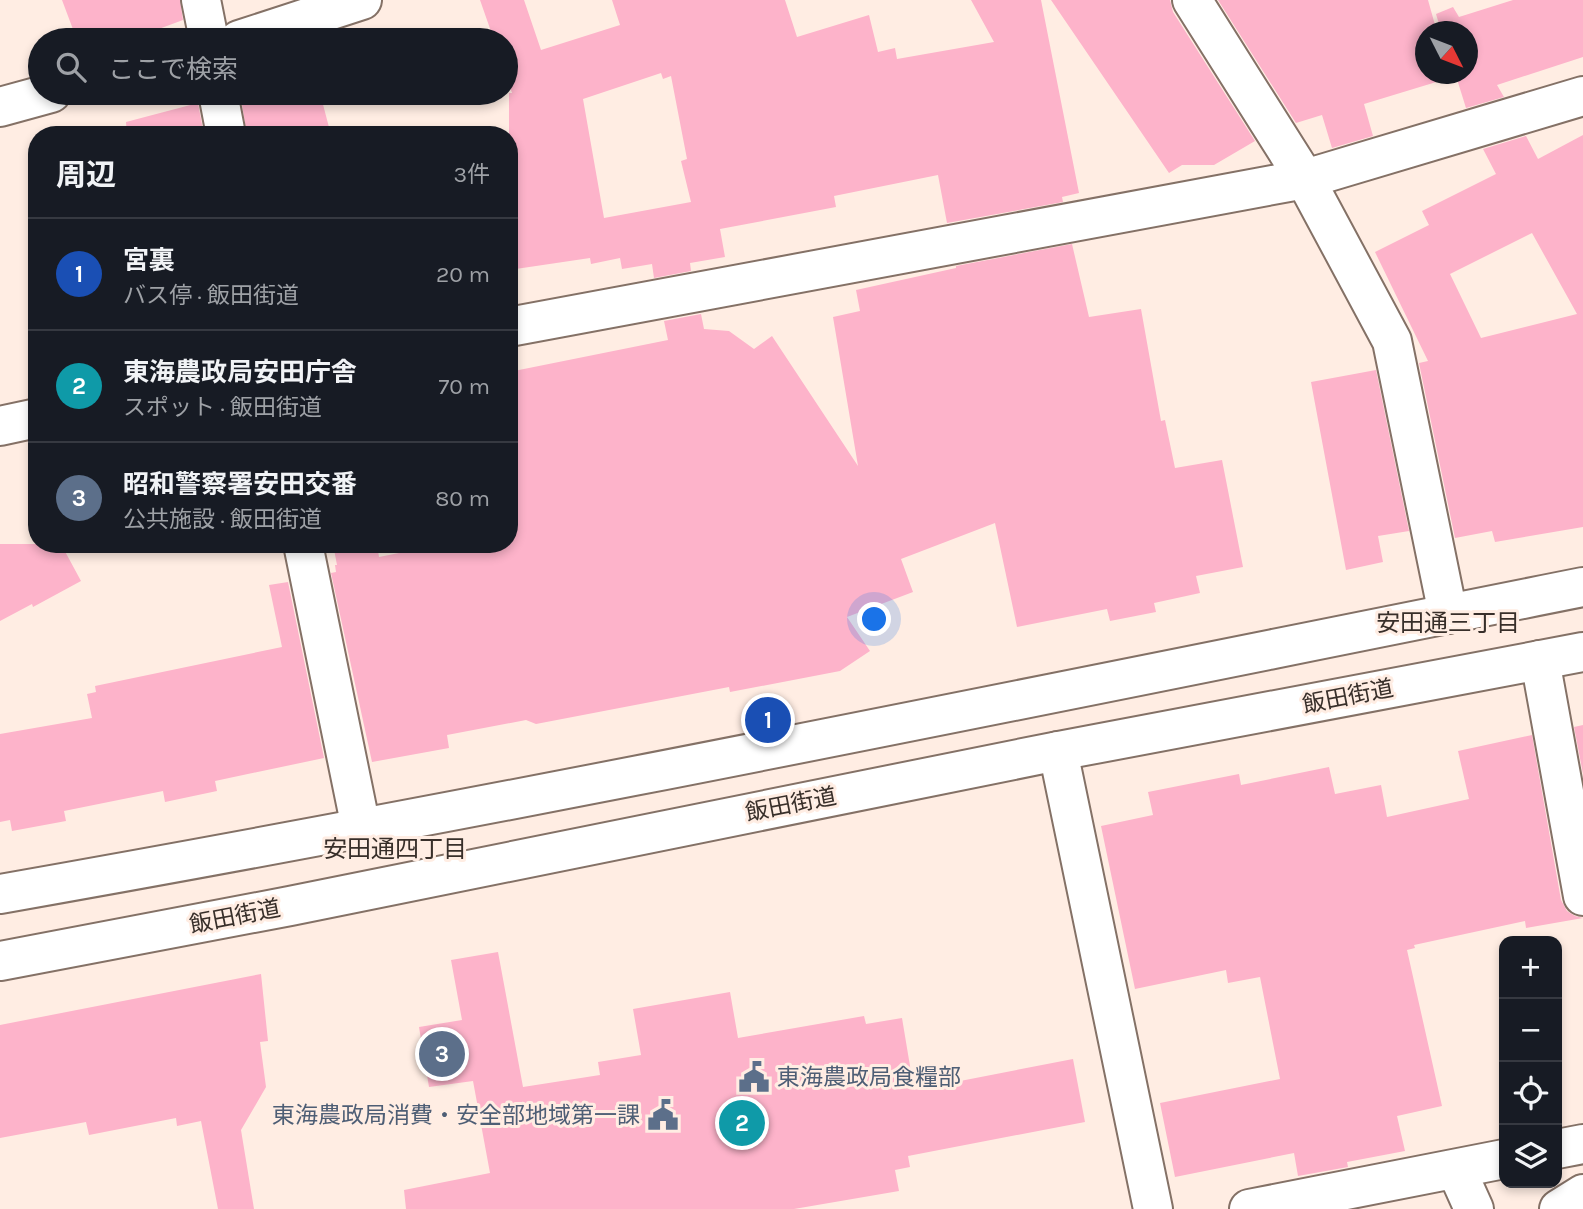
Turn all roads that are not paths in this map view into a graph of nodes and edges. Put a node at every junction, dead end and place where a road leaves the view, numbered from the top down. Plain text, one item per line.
1 (201, 0) edge
2 (362, 0) edge
3 (1192, 0) edge
4 (207, 28) edge
5 (276, 28) edge
6 (1583, 96) edge
7 (28, 99) edge
8 (220, 105) edge
9 (0, 107) edge
10 (224, 126) edge
11 (1304, 179) junction
12 (518, 325) edge
13 (28, 420) edge
14 (0, 426) edge
15 (305, 553) edge
16 (1583, 587) edge
17 (1448, 614) junction
18 (1583, 652) edge
19 (1540, 660) junction
20 (1058, 751) junction
21 (360, 828) junction
22 (0, 894) edge
23 (1583, 896) edge
24 (0, 961) edge
25 (1583, 1144) edge
26 (1562, 1148) edge
27 (1499, 1160) edge
28 (1456, 1168) junction
29 (1583, 1194) edge
30 (1153, 1209) edge
31 (1249, 1209) edge
32 (1474, 1209) edge
33 (1559, 1209) edge

1 - 4 main road
2 - 5 main road
3 - 11 main road
6 - 11 main road
7 - 9 main road
8 - 10 main road
11 - 12 main road
11 - 17 main road
13 - 14 main road
15 - 21 main road
16 - 17 main road
17 - 21 main road
18 - 19 main road, 飯田街道
19 - 20 main road, 飯田街道
19 - 23 main road
20 - 24 main road, 飯田街道
20 - 30 main road
21 - 22 main road
25 - 26 main road
27 - 28 main road
28 - 31 main road
28 - 32 main road
29 - 33 main road

